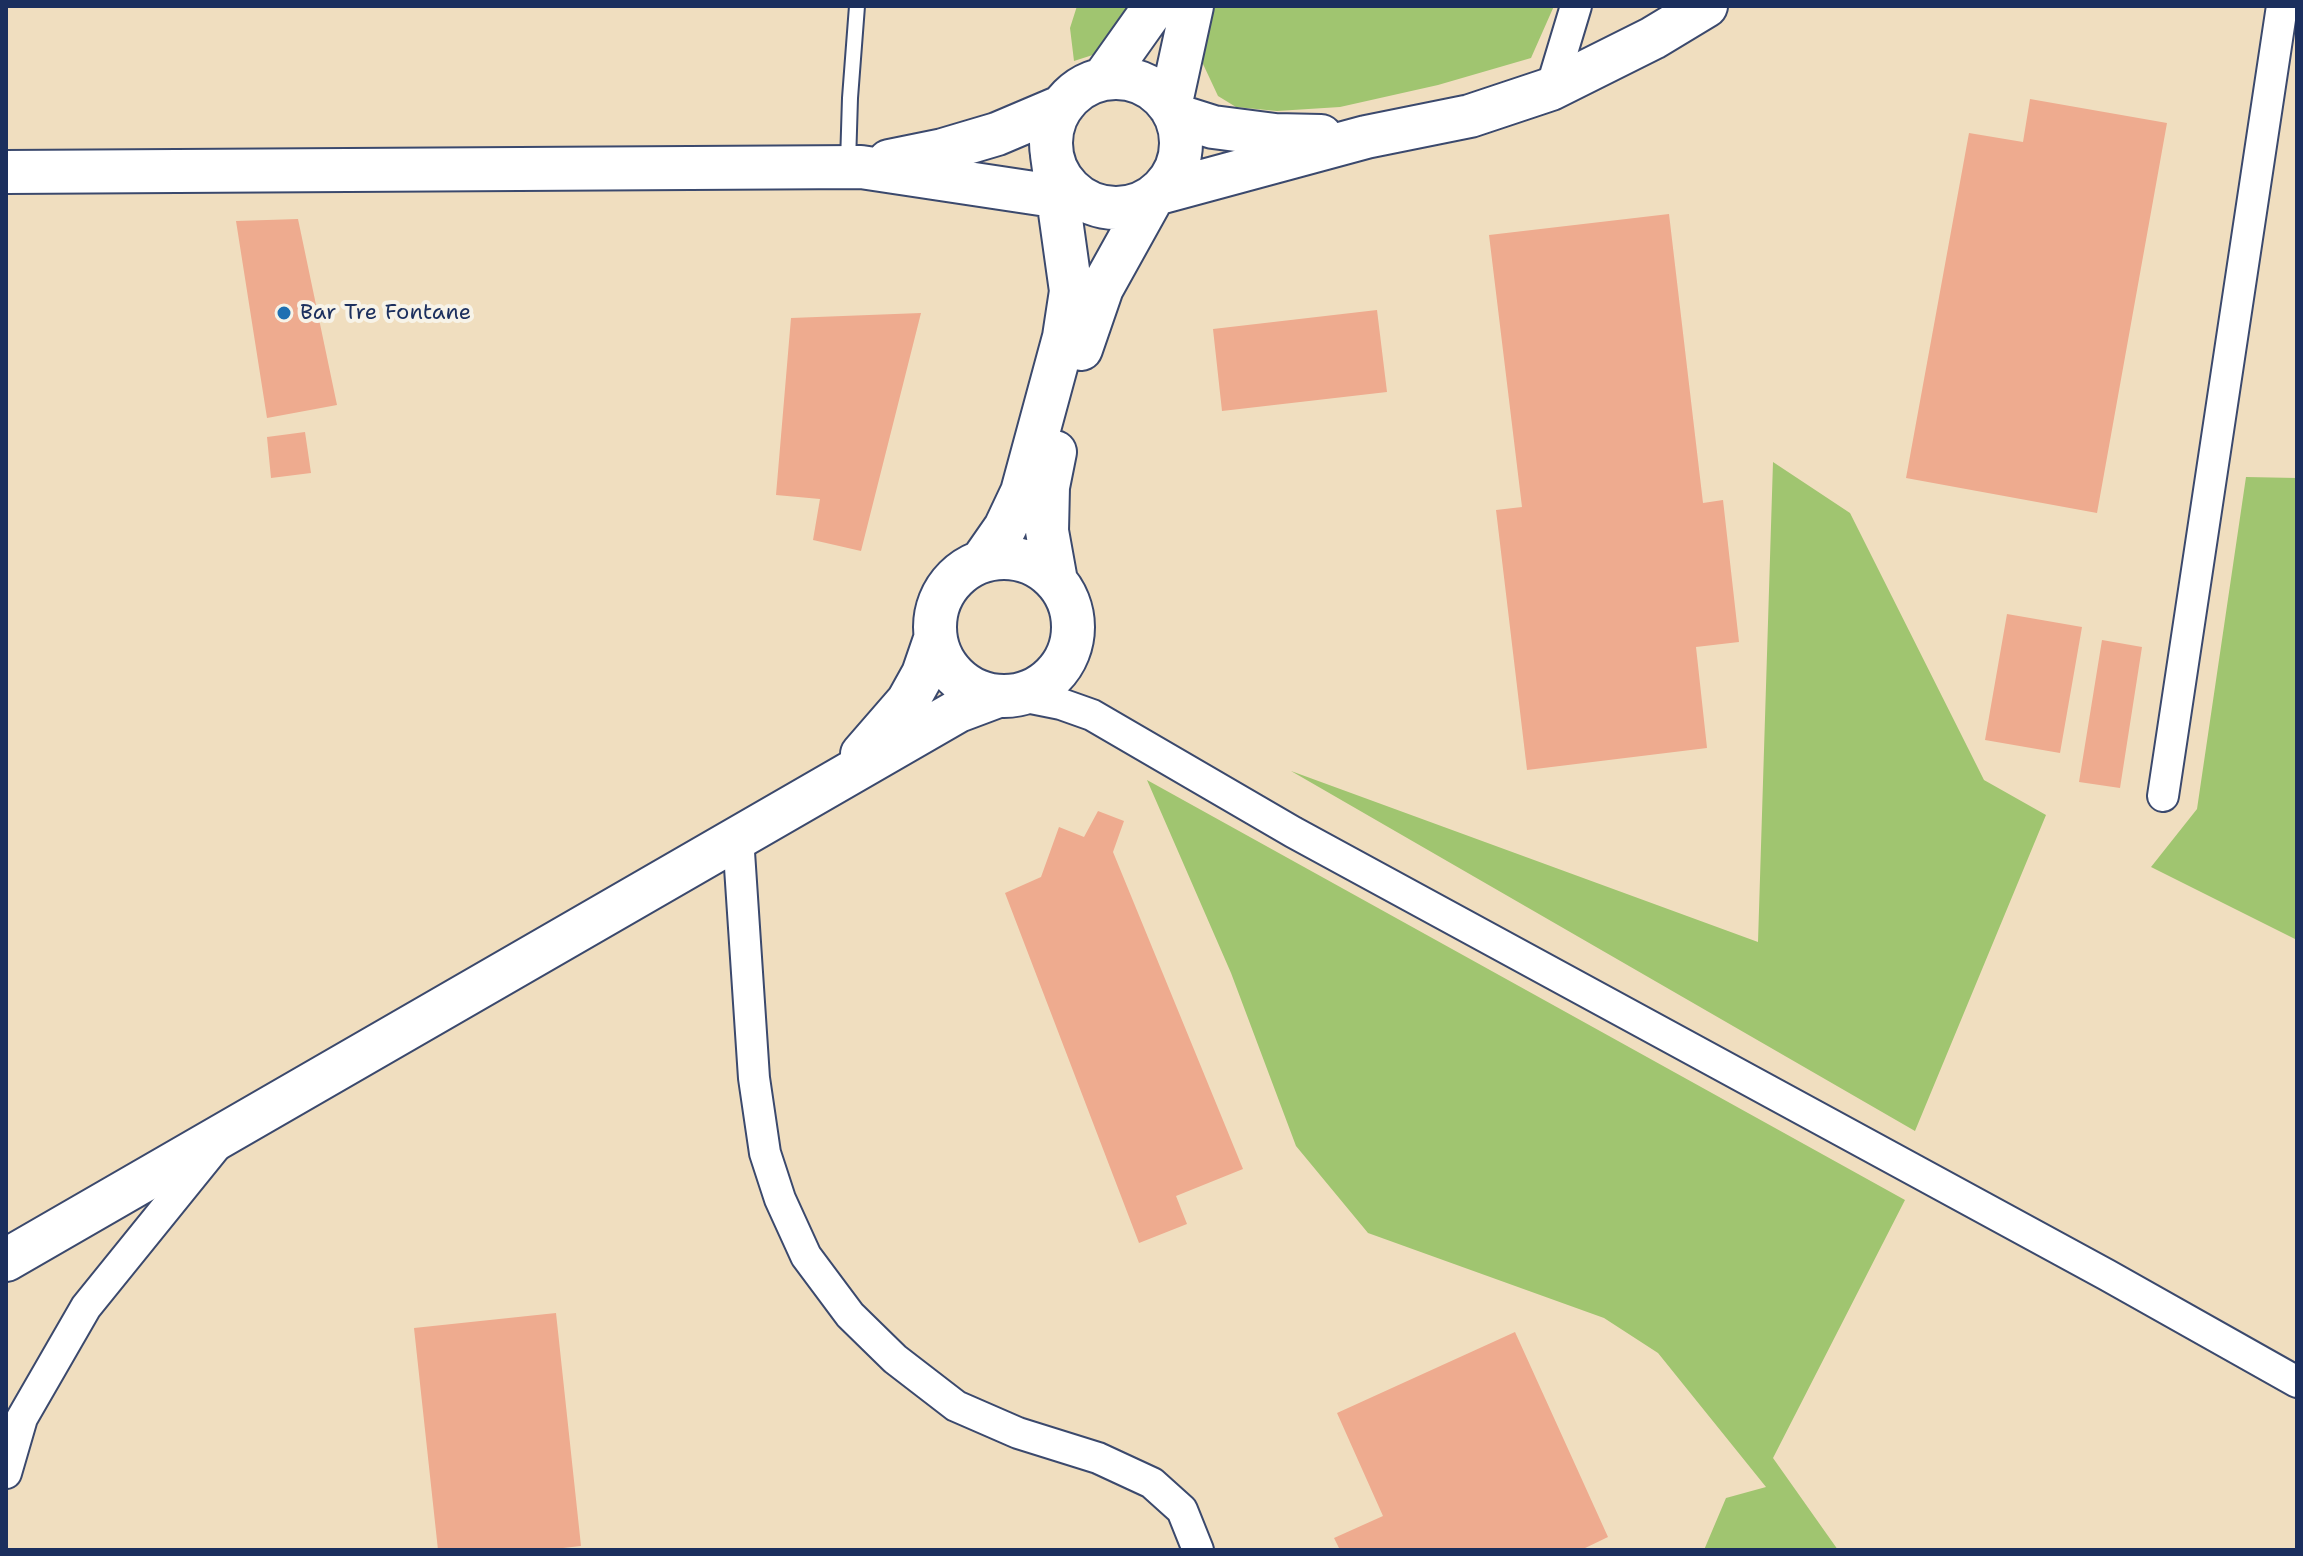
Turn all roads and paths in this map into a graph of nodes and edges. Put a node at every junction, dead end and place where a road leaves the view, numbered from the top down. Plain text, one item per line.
1 (857, 6) edge
2 (1155, 6) edge
3 (1192, 6) edge
4 (1576, 6) edge
5 (1706, 6) edge
6 (2282, 6) edge
7 (1104, 78) junction
8 (1551, 89) junction
9 (1063, 106) junction
10 (1173, 111) junction
11 (1366, 137) junction
12 (854, 168) junction
13 (6, 172) edge
14 (1155, 195) junction
15 (1072, 199) junction
16 (982, 561) junction
17 (1056, 581) junction
18 (935, 639) junction
19 (1007, 696) junction
20 (841, 779) junction
21 (2163, 796) dead end
22 (738, 837) junction
23 (228, 1132) junction
24 (6, 1260) edge
25 (2297, 1382) edge
26 (6, 1473) edge
27 (1198, 1550) edge

1 - 12 lane
2 - 7 street
3 - 10 street
4 - 8 street
5 - 8 street
6 - 21 street
7 - 9 street
7 - 10 street
8 - 11 street
9 - 12 street
9 - 15 street
10 - 11 street
10 - 14 street
11 - 14 street
12 - 13 street
12 - 15 street
14 - 15 street
14 - 17 street
15 - 16 street
16 - 17 street
16 - 18 street
17 - 19 street
18 - 19 street
18 - 20 street
19 - 20 street
19 - 25 street
20 - 22 street
22 - 23 street
22 - 27 street
23 - 24 street
23 - 26 street

